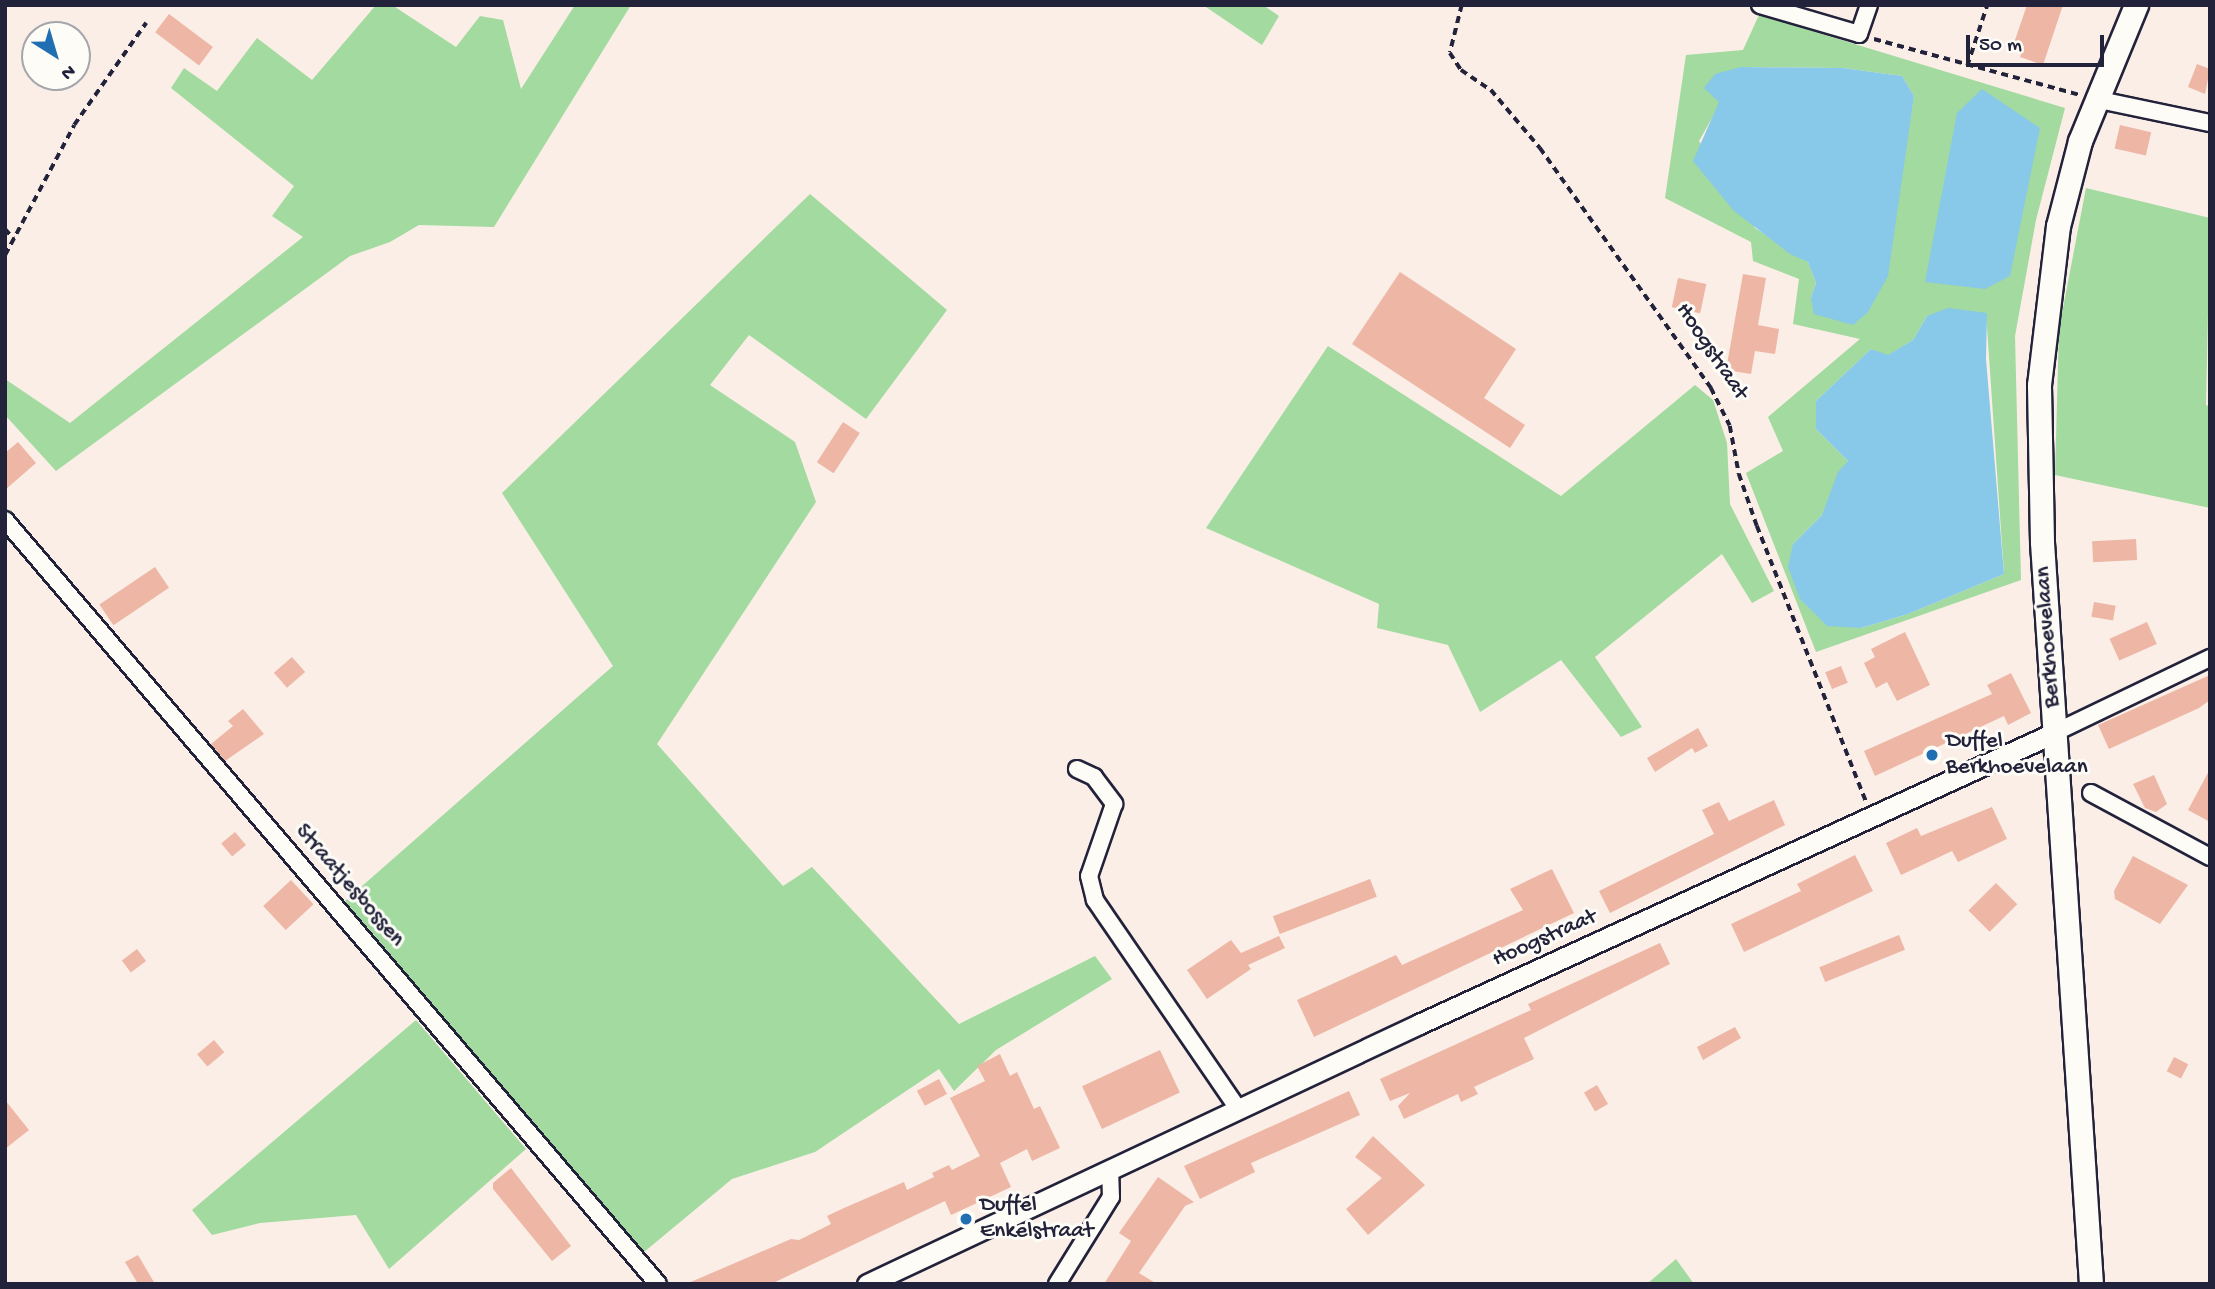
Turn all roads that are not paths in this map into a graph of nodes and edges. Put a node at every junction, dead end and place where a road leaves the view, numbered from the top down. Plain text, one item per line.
1 (1760, 5) edge
2 (1869, 5) edge
3 (2136, 5) edge
4 (2095, 99) junction
5 (2210, 122) edge
6 (5, 520) edge
7 (2210, 658) edge
8 (2056, 732) junction
9 (1077, 769) dead end
10 (2091, 793) dead end
11 (2210, 857) edge
12 (1238, 1109) junction
13 (1110, 1170) junction
14 (658, 1284) edge
15 (867, 1284) edge
16 (1057, 1284) edge
17 (2091, 1284) edge

1 - 2 street
3 - 4 main road, Berkhoevelaan
4 - 5 street
4 - 8 main road, Berkhoevelaan
6 - 14 street, Straatjesbossen
7 - 8 street, Hoogstraat
8 - 12 street, Hoogstraat
8 - 17 main road, Berkhoevelaan
9 - 12 street
10 - 11 street
12 - 13 street, Hoogstraat
13 - 15 street, Hoogstraat
13 - 16 street

